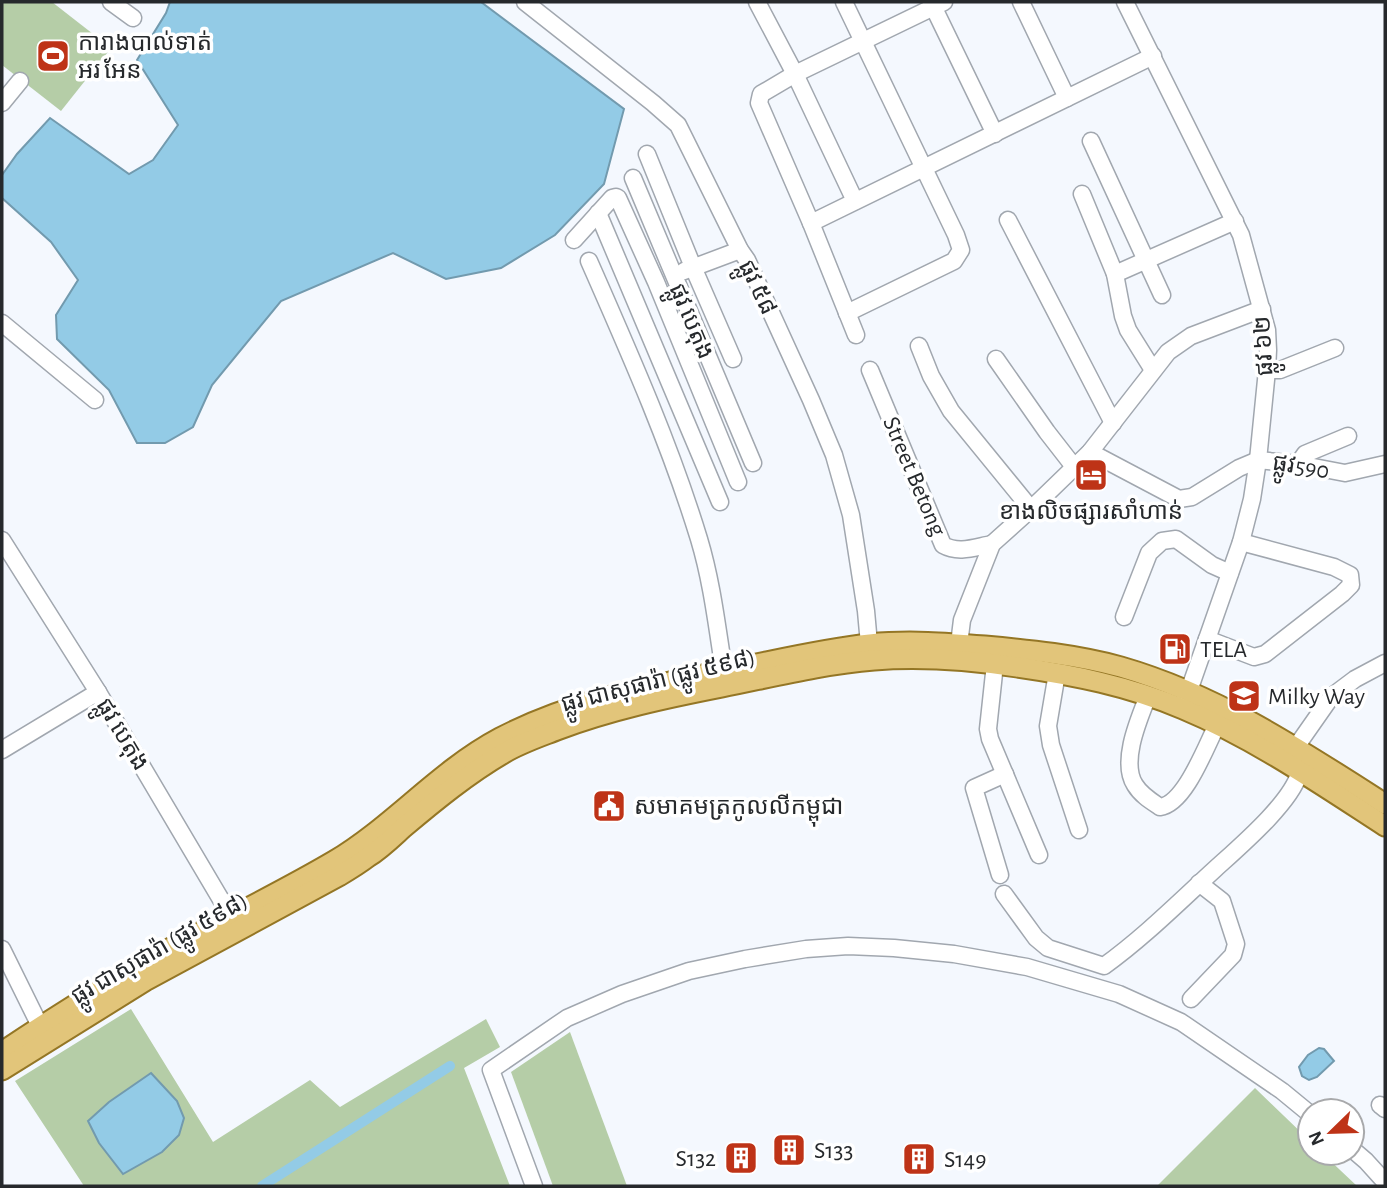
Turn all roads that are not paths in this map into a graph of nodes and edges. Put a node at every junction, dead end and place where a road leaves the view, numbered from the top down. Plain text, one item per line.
1 (111, 2) edge
2 (525, 2) edge
3 (757, 2) edge
4 (844, 2) edge
5 (1021, 2) edge
6 (1125, 2) edge
7 (936, 4) edge
8 (132, 18) dead end
9 (863, 41) junction
10 (1153, 56) junction
11 (795, 75) junction
12 (20, 81) dead end
13 (1067, 98) junction
14 (2, 103) edge
15 (995, 134) junction
16 (1091, 141) dead end
17 (647, 154) dead end
18 (923, 168) junction
19 (633, 178) dead end
20 (1082, 194) dead end
21 (855, 201) junction
22 (598, 213) junction
23 (1008, 220) dead end
24 (1235, 221) junction
25 (811, 223) junction
26 (574, 240) dead end
27 (740, 250) junction
28 (1146, 260) junction
29 (589, 261) dead end
30 (693, 267) junction
31 (1115, 274) junction
32 (673, 275) junction
33 (656, 282) junction
34 (631, 291) junction
35 (1163, 295) dead end
36 (607, 300) junction
37 (1262, 309) junction
38 (847, 313) junction
39 (2, 324) edge
40 (856, 335) dead end
41 (919, 346) dead end
42 (1335, 348) dead end
43 (733, 359) dead end
44 (996, 359) dead end
45 (870, 370) dead end
46 (1153, 370) junction
47 (1267, 370) junction
48 (95, 400) dead end
49 (1113, 423) junction
50 (739, 431) junction
51 (1348, 436) dead end
52 (720, 438) junction
53 (1090, 452) junction
54 (1258, 460) junction
55 (752, 463) dead end
56 (1297, 464) junction
57 (1385, 464) edge
58 (1074, 468) junction
59 (738, 482) dead end
60 (720, 502) dead end
61 (1031, 509) junction
62 (2, 540) edge
63 (1241, 542) junction
64 (992, 544) junction
65 (1230, 573) junction
66 (1124, 617) dead end
67 (1207, 639) junction
68 (869, 644) junction
69 (959, 644) junction
70 (1385, 663) edge
71 (995, 664) junction
72 (724, 671) junction
73 (1057, 673) junction
74 (98, 692) junction
75 (1148, 696) junction
76 (1186, 700) junction
77 (1217, 725) junction
78 (3, 747) edge
79 (1296, 747) junction
80 (1300, 772) junction
81 (1005, 774) junction
82 (1385, 804) edge
83 (1385, 826) edge
84 (1079, 830) dead end
85 (1039, 855) dead end
86 (1000, 875) dead end
87 (1199, 883) junction
88 (1004, 894) dead end
89 (235, 923) junction
90 (2, 949) edge
91 (1191, 999) dead end
92 (40, 1026) junction
93 (2, 1052) edge
94 (2, 1070) edge
95 (1296, 1103) edge
96 (1366, 1161) edge
97 (1385, 1182) edge
98 (534, 1186) edge

1 - 8 street
2 - 27 street, ផ្លូវ ៥៨
3 - 11 street
4 - 9 street
5 - 13 street
6 - 10 street, ផ្លូវ ៦២
7 - 9 street
7 - 15 street
9 - 11 street
9 - 18 street
10 - 13 street
10 - 24 street, ផ្លូវ ៦២
11 - 21 street
11 - 25 street
12 - 14 street
13 - 15 street
15 - 18 street
16 - 28 street
17 - 30 street
18 - 21 street
18 - 38 street
19 - 32 street, ផ្លូវ បេតុង
20 - 31 street
21 - 25 street
22 - 26 street
22 - 33 street
22 - 34 street
23 - 49 street
24 - 28 street
24 - 37 street, ផ្លូវ ៦២
25 - 38 street
27 - 30 street
27 - 68 street, ផ្លូវ ៥៨
28 - 31 street
28 - 35 street
29 - 36 street
30 - 32 street
30 - 43 street
31 - 46 street
32 - 33 street
32 - 50 street, ផ្លូវ បេតុង
33 - 34 street
33 - 52 street
34 - 36 street
34 - 60 street
36 - 72 street
37 - 46 street
37 - 47 street, ផ្លូវ ៦២
38 - 40 street
39 - 48 street
41 - 61 street
42 - 47 street
44 - 58 street
45 - 64 street, Street Betong
46 - 49 street
47 - 54 street, ផ្លូវ ៦២
49 - 53 street
50 - 52 street
50 - 55 street, ផ្លូវ បេតុង
51 - 56 street
52 - 59 street
53 - 54 street
53 - 58 street
54 - 56 street, ផ្លូវ590
54 - 63 street, ផ្លូវ ៦២
56 - 57 street, ផ្លូវ590
58 - 61 street
61 - 64 street
62 - 74 street, ផ្លូវ បេតុង
63 - 65 street, ផ្លូវ ៦២
63 - 67 street
64 - 69 street
65 - 66 street
65 - 67 street, ផ្លូវ ៦២
67 - 76 street, ផ្លូវ ៦២
68 - 69 main road, ផ្លូវ ជាសុផារ៉ា (ផ្លូវ ៥៩៨)
68 - 72 main road, ផ្លូវ ជាសុផារ៉ា (ផ្លូវ ៥៩៨)
69 - 76 main road, ផ្លូវ ជាសុផារ៉ា (ផ្លូវ ៥៩៨)
70 - 79 street
71 - 73 main road, ផ្លូវ ជាសុផារ៉ា (ផ្លូវ ៥៩៨)
71 - 81 street
71 - 89 main road, ផ្លូវ ជាសុផារ៉ា (ផ្លូវ ៥៩៨)
72 - 89 main road, ផ្លូវ ជាសុផារ៉ា (ផ្លូវ ៥៩៨)
73 - 75 main road, ផ្លូវ ជាសុផារ៉ា (ផ្លូវ ៥៩៨)
73 - 84 street
74 - 78 street
74 - 89 street, ផ្លូវ បេតុង
75 - 76 main road, ផ្លូវ ជាសុផារ៉ា (ផ្លូវ ៥៩៨)
75 - 77 street
76 - 77 main road, ផ្លូវ ជាសុផារ៉ា (ផ្លូវ ៥៩៨)
76 - 79 main road, ផ្លូវ ជាសុផារ៉ា (ផ្លូវ ៥៩៨)
77 - 80 main road, ផ្លូវ ជាសុផារ៉ា (ផ្លូវ ៥៩៨)
79 - 80 street
79 - 82 main road, ផ្លូវ ជាសុផារ៉ា (ផ្លូវ ៥៩៨)
80 - 83 main road, ផ្លូវ ជាសុផារ៉ា (ផ្លូវ ៥៩៨)
80 - 87 street
81 - 85 street
81 - 86 street
87 - 88 street
87 - 91 street
89 - 92 main road, ផ្លូវ ជាសុផារ៉ា (ផ្លូវ ៥៩៨)
89 - 94 main road, ផ្លូវ ជាសុផារ៉ា (ផ្លូវ ៥៩៨)
90 - 92 street
92 - 93 main road, ផ្លូវ ជាសុផារ៉ា (ផ្លូវ ៥៩៨)
95 - 98 street
96 - 97 street

